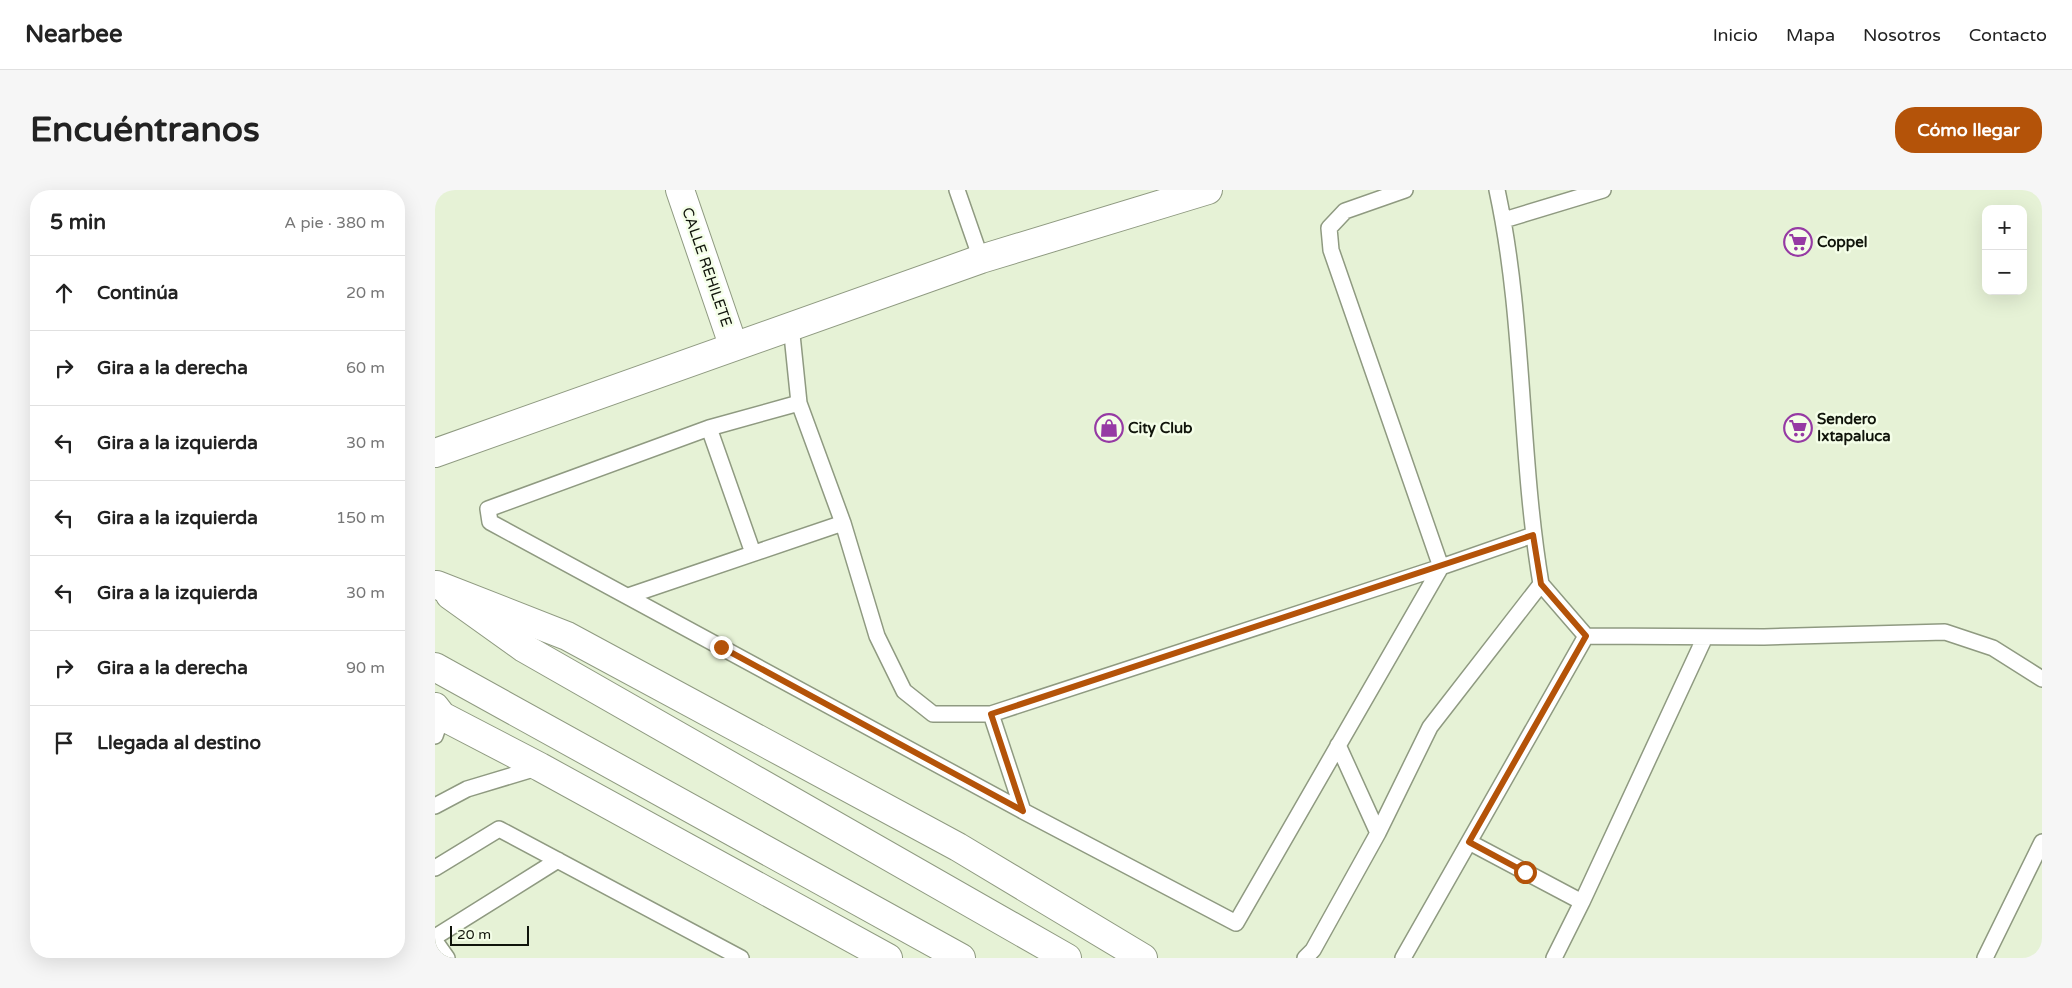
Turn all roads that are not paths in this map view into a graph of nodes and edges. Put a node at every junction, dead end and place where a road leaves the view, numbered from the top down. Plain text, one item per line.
1 (680, 190) edge
2 (957, 190) edge
3 (1208, 190) edge
4 (1405, 190) edge
5 (1497, 190) edge
6 (1603, 190) edge
7 (1154, 198) edge
8 (1504, 220) junction
9 (981, 259) junction
10 (791, 325) junction
11 (733, 345) junction
12 (799, 403) junction
13 (709, 428) junction
14 (435, 453) edge
15 (843, 523) junction
16 (1533, 535) junction
17 (753, 553) junction
18 (1441, 568) junction
19 (1541, 584) junction
20 (436, 585) edge
21 (628, 596) junction
22 (1586, 636) junction
23 (1705, 637) junction
24 (435, 667) edge
25 (2042, 679) edge
26 (991, 714) junction
27 (437, 720) edge
28 (1338, 745) junction
29 (540, 767) junction
30 (435, 806) edge
31 (1023, 811) junction
32 (1378, 833) junction
33 (1469, 842) junction
34 (2042, 842) edge
35 (558, 860) junction
36 (435, 868) edge
37 (1582, 902) junction
38 (435, 937) edge
39 (435, 941) edge
40 (447, 958) edge
41 (741, 958) edge
42 (888, 958) edge
43 (961, 958) edge
44 (1067, 958) edge
45 (1143, 958) edge
46 (1305, 958) edge
47 (1403, 958) edge
48 (1554, 958) edge
49 (1985, 958) edge

1 - 11 main road, CALLE REHILETE
2 - 9 lane
3 - 7 main road
4 - 18 lane
5 - 8 lane
6 - 8 lane
7 - 9 main road
8 - 16 lane
9 - 10 main road
10 - 11 main road
10 - 12 lane
11 - 14 main road
12 - 13 lane
12 - 15 lane
13 - 17 lane
13 - 21 lane
15 - 17 lane
15 - 26 lane
16 - 18 lane
16 - 19 lane
17 - 21 lane
18 - 26 lane
18 - 28 lane
19 - 22 lane
19 - 32 lane
20 - 44 main road
20 - 45 main road
21 - 31 lane
22 - 23 lane
22 - 33 lane
23 - 25 lane
23 - 37 lane
24 - 43 main road
26 - 31 lane
27 - 29 main road
28 - 31 lane
28 - 32 lane
29 - 30 lane
29 - 42 main road
32 - 46 lane
33 - 37 lane
33 - 47 lane
34 - 49 lane
35 - 36 lane
35 - 38 lane
35 - 41 lane
37 - 48 lane
39 - 40 lane

